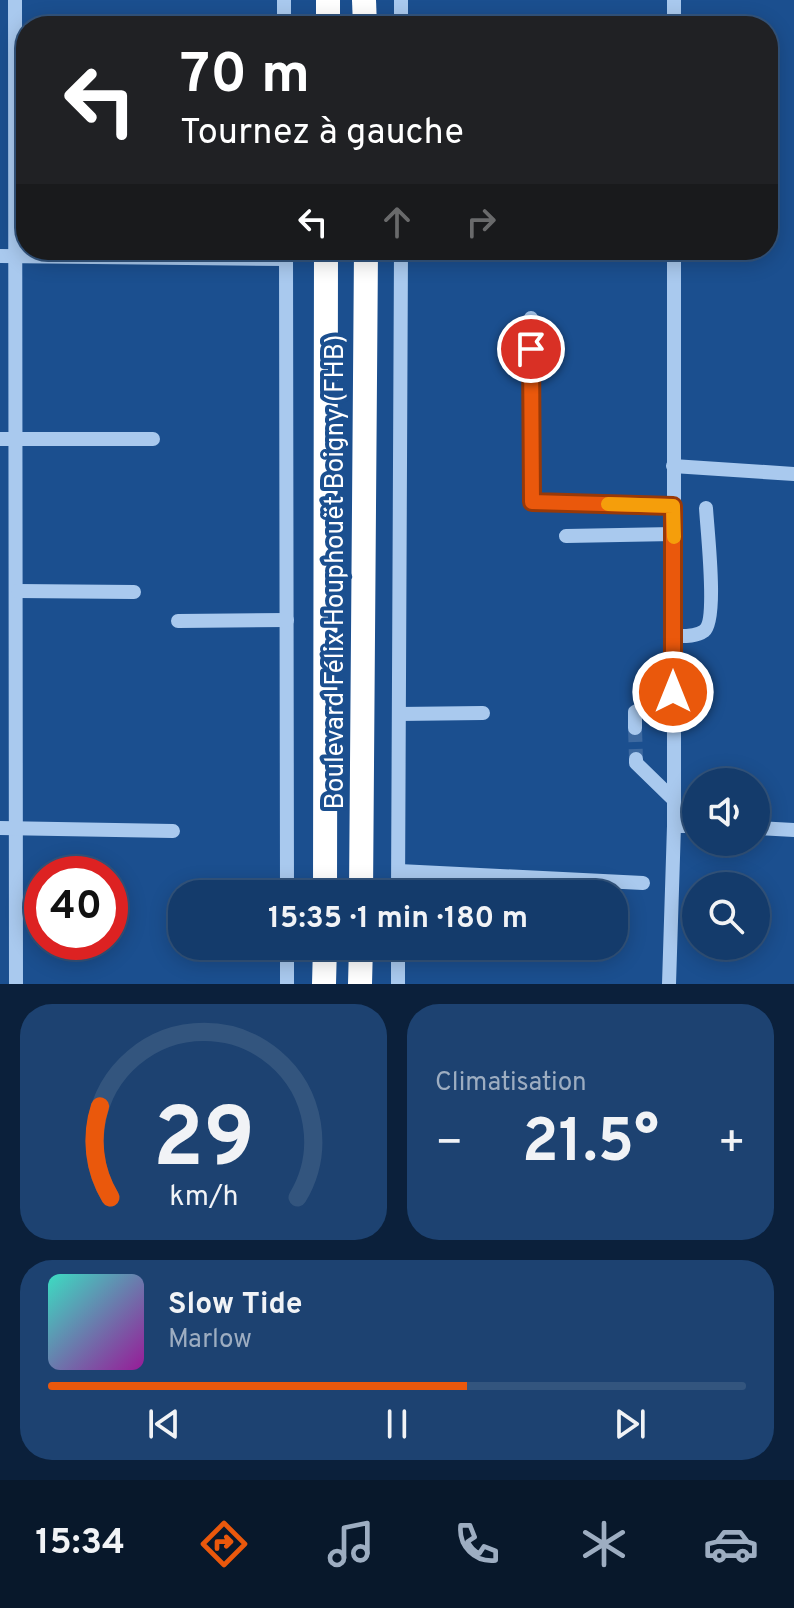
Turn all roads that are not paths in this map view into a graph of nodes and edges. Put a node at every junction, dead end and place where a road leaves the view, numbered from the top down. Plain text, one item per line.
1 (15, 0) edge
2 (8, 118) edge
3 (7, 256) edge
4 (286, 260) edge
5 (326, 260) edge
6 (366, 260) edge
7 (401, 260) edge
8 (674, 260) edge
9 (531, 318) dead end
10 (17, 438) junction
11 (0, 439) edge
12 (153, 439) dead end
13 (673, 466) junction
14 (794, 474) edge
15 (673, 506) junction
16 (706, 508) dead end
17 (674, 534) junction
18 (566, 536) dead end
19 (17, 567) junction
20 (0, 568) edge
21 (18, 591) junction
22 (134, 592) dead end
23 (287, 620) junction
24 (178, 621) dead end
25 (673, 636) junction
26 (673, 692) junction
27 (483, 713) dead end
28 (399, 714) junction
29 (635, 728) tunnel mouth
30 (636, 759) tunnel mouth
31 (674, 800) junction
32 (674, 826) junction
33 (682, 826) edge
34 (0, 828) edge
35 (16, 828) junction
36 (770, 829) edge
37 (794, 830) edge
38 (173, 831) dead end
39 (399, 871) junction
40 (287, 880) edge
41 (325, 880) edge
42 (361, 880) edge
43 (399, 880) edge
44 (643, 883) dead end
45 (287, 960) edge
46 (325, 960) edge
47 (361, 960) edge
48 (398, 960) edge
49 (16, 984) edge
50 (287, 984) edge
51 (324, 984) edge
52 (360, 984) edge
53 (398, 984) edge
54 (669, 984) edge

1 - 2 street
2 - 3 street
3 - 10 street
4 - 23 street
5 - 41 highway, Boulevard Félix Houphouët Boigny (FHB)
6 - 42 highway, Boulevard Félix Houphouët Boigny (FHB)
7 - 28 street
8 - 13 street
9 - 15 street
10 - 11 street
10 - 12 street
10 - 19 street
13 - 14 street
13 - 15 street
15 - 17 street
16 - 25 street
17 - 18 street
17 - 25 street
19 - 20 street
19 - 21 street
21 - 22 street
21 - 35 street
23 - 24 street
23 - 40 street
25 - 26 street
26 - 29 street
26 - 31 street
27 - 28 street
28 - 39 street
30 - 31 street
31 - 32 street
32 - 33 street
32 - 54 street
34 - 35 street
35 - 38 street
35 - 49 street
36 - 37 street
39 - 43 street
39 - 44 street
45 - 50 street
46 - 51 highway
47 - 52 highway
48 - 53 street

